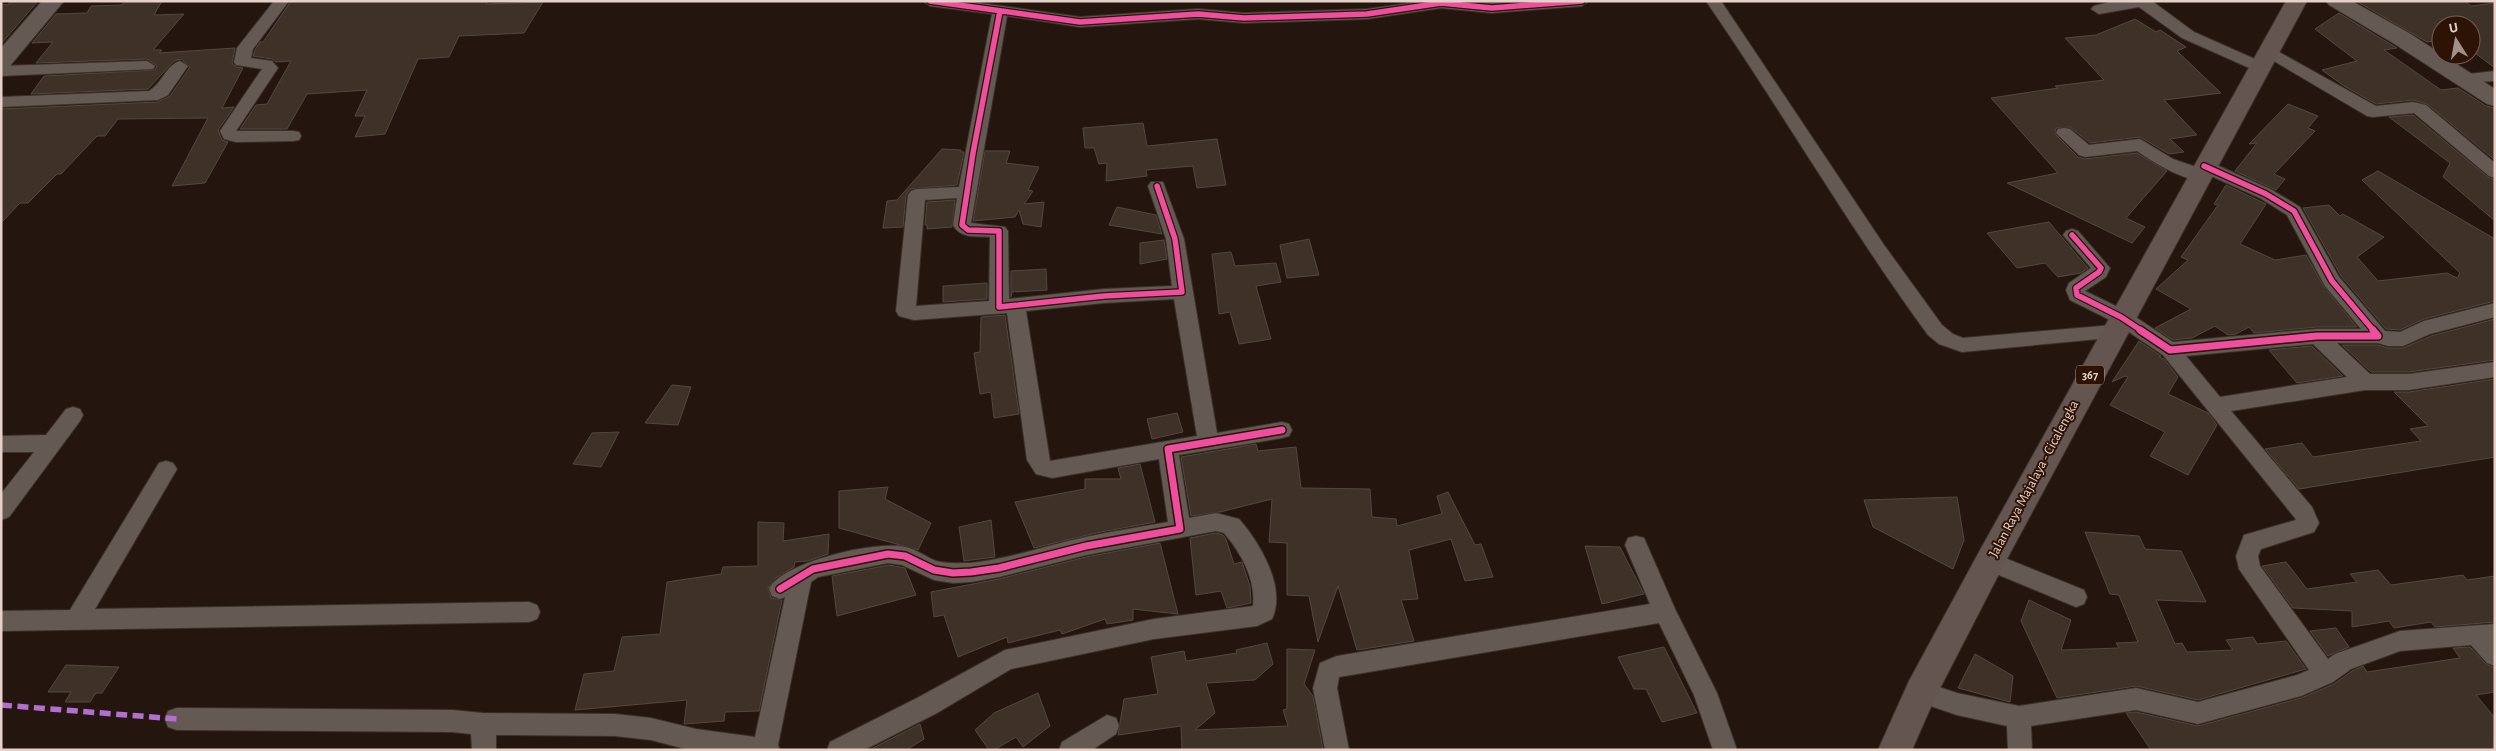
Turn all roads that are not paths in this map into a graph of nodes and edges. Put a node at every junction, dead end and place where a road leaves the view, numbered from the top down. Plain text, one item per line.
1 (54, 1) edge
2 (282, 1) edge
3 (930, 1) edge
4 (1582, 1) edge
5 (1713, 1) edge
6 (2336, 1) edge
7 (2295, 4) edge
8 (992, 7) edge
9 (2099, 9) dead end
10 (2264, 59) junction
11 (1, 62) edge
12 (147, 66) dead end
13 (180, 66) dead end
14 (1, 71) edge
15 (2495, 76) edge
16 (2466, 79) junction
17 (2495, 99) edge
18 (1, 102) edge
19 (2064, 133) dead end
20 (293, 136) dead end
21 (2202, 171) junction
22 (2495, 172) edge
23 (1157, 186) dead end
24 (967, 192) junction
25 (2072, 235) dead end
26 (1182, 292) junction
27 (1007, 306) junction
28 (2491, 315) edge
29 (2117, 325) junction
30 (2317, 336) junction
31 (2378, 336) junction
32 (2170, 350) junction
33 (2495, 370) edge
34 (2365, 382) junction
35 (2215, 406) junction
36 (73, 415) dead end
37 (1282, 430) dead end
38 (1208, 442) junction
39 (54, 443) junction
40 (1, 444) edge
41 (1168, 449) junction
42 (166, 469) dead end
43 (9, 491) edge
44 (1, 511) edge
45 (1180, 529) junction
46 (1636, 545) dead end
47 (1990, 561) junction
48 (801, 575) junction
49 (780, 589) dead end
50 (2076, 598) dead end
51 (529, 612) dead end
52 (1665, 612) junction
53 (77, 619) junction
54 (1, 621) edge
55 (2486, 635) edge
56 (2495, 656) edge
57 (2325, 674) junction
58 (1921, 692) junction
59 (2019, 717) junction
60 (177, 719) dead end
61 (483, 724) junction
62 (1107, 726) dead end
63 (766, 749) edge
64 (484, 750) edge
65 (839, 750) edge
66 (1071, 750) edge
67 (1337, 750) edge
68 (1725, 750) edge
69 (1895, 750) edge
70 (2020, 750) edge

1 - 11 street
2 - 20 street
3 - 8 street
4 - 8 street
5 - 29 street
6 - 16 street
7 - 10 main road, Jalan Raya Majalaya - Cicalengka / 367
8 - 24 street
9 - 10 street
10 - 21 main road, Jalan Raya Majalaya - Cicalengka / 367
10 - 22 street
12 - 14 street
13 - 18 street
15 - 16 street
16 - 17 street
19 - 21 street
21 - 29 main road, Jalan Raya Majalaya - Cicalengka / 367
21 - 31 street
23 - 26 street
24 - 27 street
24 - 27 street
25 - 29 street
26 - 27 street
26 - 38 street
27 - 41 street
28 - 31 street
29 - 32 street
29 - 47 main road, Jalan Raya Majalaya - Cicalengka / 367
30 - 31 street
30 - 32 street
30 - 34 street
32 - 35 street
33 - 34 street
34 - 35 street
35 - 57 street
36 - 39 street
37 - 38 street
38 - 41 street
39 - 40 street
39 - 43 street
41 - 45 street
42 - 53 street
43 - 44 street
45 - 48 street
45 - 65 street
46 - 52 street
47 - 50 street
47 - 58 main road, Jalan Raya Majalaya - Cicalengka / 367
48 - 49 street
48 - 63 street
51 - 53 street
52 - 67 street
52 - 68 street
53 - 54 street
55 - 56 street
55 - 57 street
57 - 59 street
58 - 59 street
58 - 69 main road, Jalan Raya Majalaya - Cicalengka / 367
59 - 70 street
60 - 61 street
61 - 63 street
61 - 64 street
62 - 66 street

